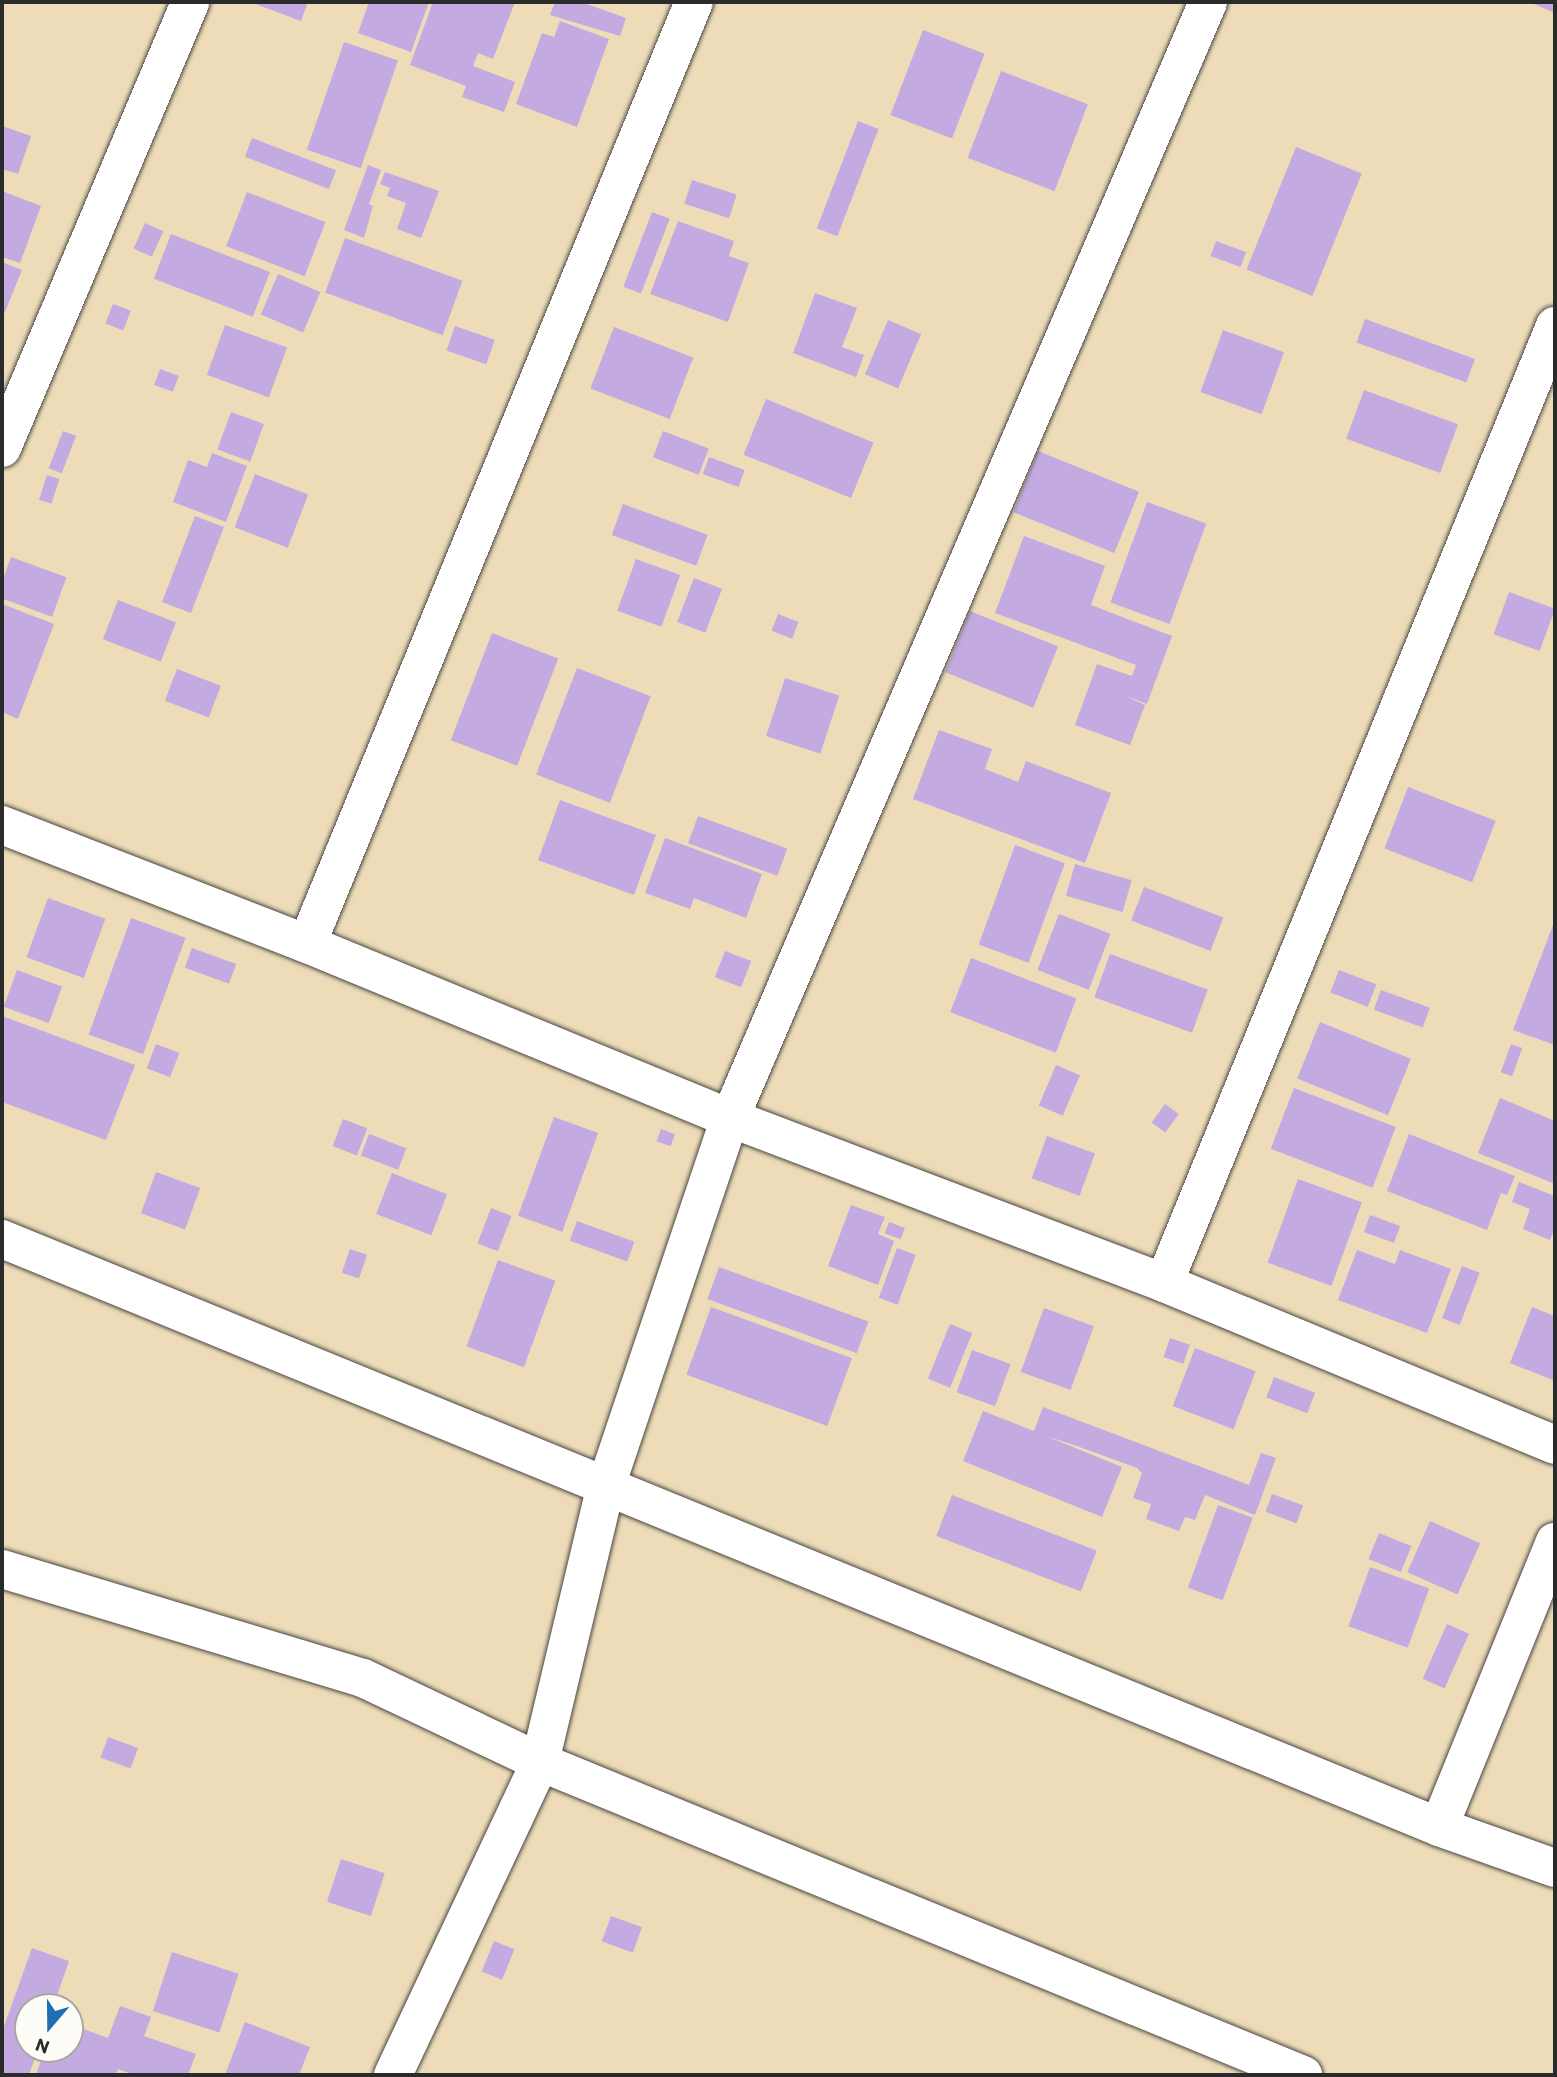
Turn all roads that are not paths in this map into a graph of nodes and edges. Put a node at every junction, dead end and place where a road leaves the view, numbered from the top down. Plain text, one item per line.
1 (190, 2) edge
2 (694, 2) edge
3 (1208, 2) edge
4 (1555, 326) edge
5 (2, 448) edge
6 (2, 825) edge
7 (307, 944) junction
8 (730, 1118) junction
9 (2, 1239) edge
10 (1164, 1283) junction
11 (1555, 1445) edge
12 (606, 1486) junction
13 (1555, 1542) edge
14 (2, 1569) edge
15 (540, 1762) junction
16 (1440, 1827) junction
17 (1555, 1868) edge
18 (393, 2075) edge
19 (1303, 2075) edge

1 - 5 street
2 - 7 street
3 - 8 street
4 - 10 street
6 - 7 street
7 - 8 street
8 - 10 street
8 - 12 street
9 - 12 street
10 - 11 street
12 - 15 street
12 - 16 street
13 - 16 street
14 - 15 street
15 - 18 street
15 - 19 street
16 - 17 street

